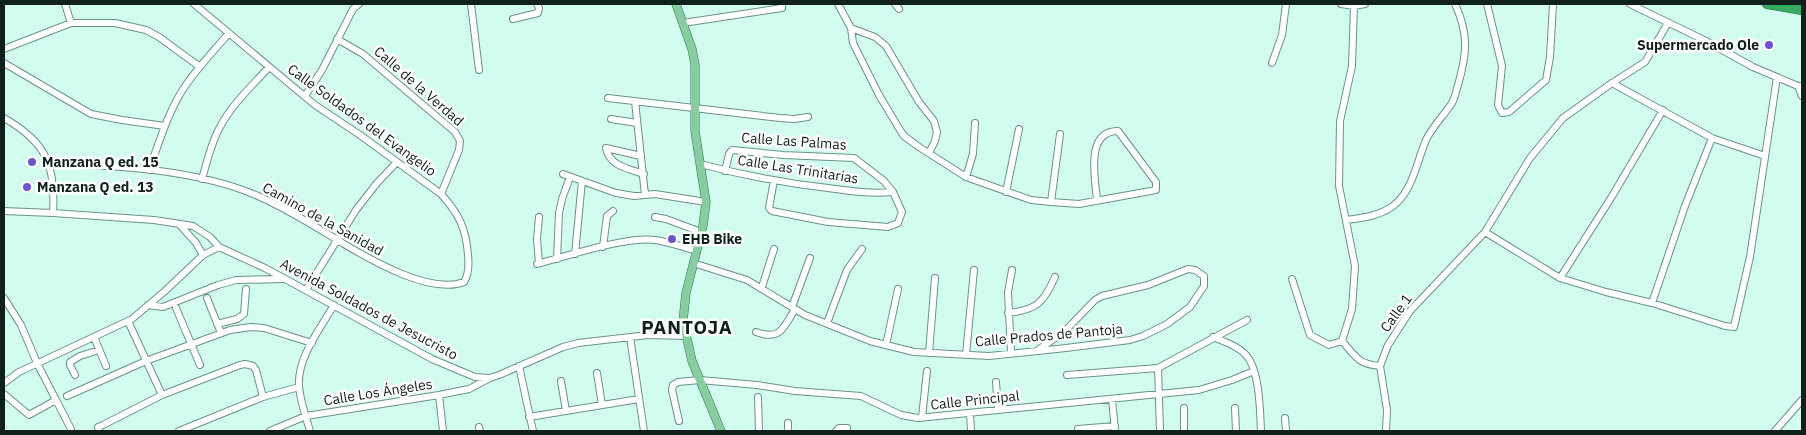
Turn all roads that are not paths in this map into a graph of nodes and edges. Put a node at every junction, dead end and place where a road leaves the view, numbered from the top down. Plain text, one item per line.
1 (65, 4) edge
2 (194, 4) edge
3 (358, 4) edge
4 (471, 4) edge
5 (537, 4) edge
6 (676, 4) edge
7 (782, 4) edge
8 (838, 4) edge
9 (1286, 4) edge
10 (1341, 4) edge
11 (1365, 4) edge
12 (1455, 4) edge
13 (1487, 4) edge
14 (1553, 4) edge
15 (1630, 4) edge
16 (1767, 4) edge
17 (1354, 6) junction
18 (1802, 10) edge
19 (513, 19) dead end
20 (71, 23) junction
21 (683, 23) junction
22 (1668, 23) junction
23 (851, 28) junction
24 (229, 33) junction
25 (337, 39) junction
26 (4, 49) edge
27 (4, 63) edge
28 (1272, 64) dead end
29 (200, 66) junction
30 (270, 67) junction
31 (479, 70) dead end
32 (1777, 77) junction
33 (1612, 83) junction
34 (1800, 86) edge
35 (305, 96) junction
36 (1802, 96) edge
37 (608, 98) dead end
38 (635, 100) junction
39 (694, 109) junction
40 (1663, 110) junction
41 (808, 117) dead end
42 (4, 118) edge
43 (611, 119) dead end
44 (637, 122) junction
45 (975, 123) dead end
46 (165, 126) junction
47 (1018, 129) dead end
48 (1060, 134) dead end
49 (1712, 138) junction
50 (929, 153) junction
51 (641, 156) junction
52 (1765, 156) junction
53 (397, 162) junction
54 (700, 164) junction
55 (50, 165) junction
56 (149, 170) junction
57 (725, 171) junction
58 (644, 174) junction
59 (966, 177) junction
60 (202, 179) junction
61 (774, 180) junction
62 (582, 181) junction
63 (893, 192) junction
64 (1006, 192) junction
65 (441, 194) junction
66 (645, 195) junction
67 (1097, 200) junction
68 (706, 202) junction
69 (1051, 202) junction
70 (4, 211) edge
71 (613, 211) dead end
72 (53, 212) junction
73 (655, 217) dead end
74 (539, 218) dead end
75 (1346, 220) junction
76 (179, 224) junction
77 (702, 232) junction
78 (1485, 232) junction
79 (337, 240) junction
80 (220, 247) junction
81 (603, 247) junction
82 (774, 249) dead end
83 (862, 249) dead end
84 (696, 251) junction
85 (575, 254) junction
86 (203, 255) junction
87 (557, 258) junction
88 (810, 258) dead end
89 (693, 263) junction
90 (974, 270) dead end
91 (1012, 270) dead end
92 (1056, 276) dead end
93 (935, 278) dead end
94 (1560, 278) junction
95 (286, 279) junction
96 (1292, 279) dead end
97 (464, 282) joint
98 (762, 288) junction
99 (898, 288) dead end
100 (246, 289) dead end
101 (306, 290) junction
102 (4, 298) edge
103 (207, 298) dead end
104 (1652, 303) junction
105 (148, 305) junction
106 (334, 305) junction
107 (176, 308) dead end
108 (794, 308) junction
109 (1008, 313) junction
110 (1247, 320) dead end
111 (128, 321) junction
112 (217, 324) junction
113 (827, 324) junction
114 (684, 326) junction
115 (756, 332) dead end
116 (221, 333) junction
117 (653, 335) junction
118 (686, 336) junction
119 (94, 337) junction
120 (630, 337) junction
121 (1213, 337) junction
122 (1342, 341) junction
123 (192, 343) junction
124 (312, 343) junction
125 (886, 345) junction
126 (99, 350) junction
127 (1038, 350) junction
128 (1011, 352) junction
129 (929, 353) junction
130 (966, 355) junction
131 (146, 361) junction
132 (37, 363) junction
133 (200, 365) dead end
134 (106, 366) dead end
135 (519, 366) junction
136 (1380, 366) junction
137 (1158, 368) junction
138 (927, 371) dead end
139 (1254, 371) junction
140 (596, 373) dead end
141 (1067, 375) dead end
142 (76, 376) dead end
143 (490, 378) junction
144 (561, 380) dead end
145 (700, 380) junction
146 (996, 382) dead end
147 (4, 383) edge
148 (299, 387) junction
149 (4, 394) edge
150 (1159, 394) junction
151 (162, 395) junction
152 (67, 396) dead end
153 (439, 396) junction
154 (263, 397) junction
155 (758, 397) dead end
156 (639, 399) junction
157 (1112, 399) junction
158 (56, 400) junction
159 (1802, 400) edge
160 (602, 405) junction
161 (1184, 408) dead end
162 (1235, 408) dead end
163 (998, 410) junction
164 (566, 411) junction
165 (970, 413) junction
166 (306, 416) junction
167 (529, 417) junction
168 (922, 417) junction
169 (1285, 418) dead end
170 (679, 421) dead end
171 (788, 424) dead end
172 (848, 428) dead end
173 (71, 429) dead end
174 (1078, 429) dead end
175 (1115, 429) edge
176 (99, 431) edge
177 (180, 431) edge
178 (270, 431) edge
179 (310, 431) edge
180 (443, 431) edge
181 (533, 431) edge
182 (644, 431) edge
183 (721, 431) edge
184 (759, 431) edge
185 (788, 431) edge
186 (836, 431) edge
187 (970, 431) edge
188 (1160, 431) edge
189 (1184, 431) edge
190 (1236, 431) edge
191 (1261, 431) edge
192 (1286, 431) edge
193 (1386, 431) edge
194 (1775, 431) edge

1 - 20 street
2 - 24 street, Calle Soldados del Evangelio
3 - 25 street
4 - 31 street
5 - 19 street
6 - 21 main road
7 - 21 street
8 - 23 street
9 - 28 street
10 - 17 street
11 - 17 street
12 - 75 street
13 - 14 street
15 - 22 street
16 - 18 highway
17 - 75 street
20 - 26 street
20 - 29 street
21 - 39 main road
22 - 32 street
22 - 33 street, Calle 1
23 - 50 street
23 - 50 street
24 - 29 street
24 - 30 street, Calle Soldados del Evangelio
25 - 35 street
25 - 65 street, Calle de la Verdad
27 - 46 street
29 - 46 street
30 - 35 street, Calle Soldados del Evangelio
30 - 60 street
32 - 34 street
32 - 52 street
33 - 40 street
33 - 78 street, Calle 1
34 - 36 street
35 - 53 street, Calle Soldados del Evangelio
37 - 38 street
38 - 39 street
38 - 44 street
39 - 41 street
39 - 54 main road
40 - 49 street
40 - 94 street
42 - 55 street
43 - 44 street
44 - 51 street
45 - 59 street
46 - 56 street
47 - 64 street
48 - 69 street
49 - 52 street
49 - 104 street
50 - 59 street
51 - 58 street
51 - 58 street
52 - 104 street
53 - 65 street, Calle Soldados del Evangelio
53 - 79 street
54 - 57 street, Calle Las Trinitarias
54 - 68 main road
55 - 56 street, Camino de la Sanidad
55 - 72 street
56 - 60 street, Camino de la Sanidad
57 - 61 street, Calle Las Trinitarias
57 - 63 street, Calle Las Palmas
58 - 66 street
59 - 64 street
60 - 79 street, Camino de la Sanidad
61 - 63 street, Calle Las Trinitarias
61 - 63 street
62 - 66 street
62 - 85 street
62 - 87 street
64 - 69 street
65 - 97 street, Calle Soldados del Evangelio
66 - 68 street
67 - 67 street
67 - 69 street
68 - 77 main road
70 - 72 street, Avenida Soldados de Jesucristo
71 - 81 street
72 - 76 street, Avenida Soldados de Jesucristo
73 - 77 street
74 - 87 street
75 - 122 street
76 - 80 street, Avenida Soldados de Jesucristo
76 - 86 street
77 - 84 main road
78 - 94 street
78 - 136 street, Calle 1
79 - 97 street, Camino de la Sanidad
79 - 101 street
80 - 86 street
80 - 95 street, Avenida Soldados de Jesucristo
81 - 84 street
81 - 85 street
82 - 98 street
83 - 113 street
84 - 89 main road
85 - 87 street
86 - 105 street
88 - 108 street
89 - 98 street, Calle Prados de Pantoja
89 - 114 main road
90 - 130 street
91 - 109 street
92 - 109 street
93 - 129 street
94 - 104 street
95 - 101 street, Avenida Soldados de Jesucristo
95 - 105 street
96 - 122 street
98 - 108 street, Calle Prados de Pantoja
99 - 125 street
100 - 112 street
101 - 106 street, Avenida Soldados de Jesucristo
102 - 132 street
103 - 112 street
105 - 111 street
106 - 124 street
106 - 143 street, Avenida Soldados de Jesucristo
107 - 123 street
108 - 113 street, Calle Prados de Pantoja
108 - 115 street
109 - 128 street
110 - 121 street
111 - 119 street
111 - 131 street
112 - 116 street
113 - 125 street, Calle Prados de Pantoja
114 - 117 street
114 - 118 main road
116 - 123 street
116 - 124 street
117 - 118 street
117 - 120 street
118 - 145 main road
119 - 126 street
119 - 132 street
120 - 135 street
120 - 156 street
121 - 137 street
121 - 139 street
122 - 136 street
123 - 131 street
123 - 133 street
124 - 148 street
125 - 129 street, Calle Prados de Pantoja
126 - 134 street
126 - 142 street
127 - 127 street, Calle Prados de Pantoja
127 - 128 street, Calle Prados de Pantoja
128 - 130 street, Calle Prados de Pantoja
129 - 130 street, Calle Prados de Pantoja
131 - 151 street
131 - 152 street
132 - 147 street
132 - 158 street
135 - 143 street
135 - 167 street
136 - 193 street
137 - 141 street
137 - 150 street
138 - 168 street
139 - 150 street, Calle Principal
139 - 191 street
140 - 160 street
143 - 153 street, Calle Los Ángeles
144 - 164 street
145 - 168 street, Calle Principal
145 - 170 street, Calle Principal
145 - 183 main road
146 - 163 street
148 - 154 street
148 - 166 street
149 - 158 street
150 - 157 street, Calle Principal
150 - 188 street
151 - 154 street
151 - 176 street
153 - 166 street, Calle Los Ángeles
153 - 180 street
154 - 177 street
155 - 184 street
156 - 160 street
156 - 182 street
157 - 163 street, Calle Principal
157 - 175 street
158 - 173 street
159 - 194 street
160 - 164 street
161 - 189 street
162 - 190 street
163 - 165 street, Calle Principal
164 - 167 street
165 - 168 street, Calle Principal
165 - 187 street
166 - 178 street, Calle Los Ángeles
166 - 179 street
167 - 181 street
169 - 192 street
171 - 185 street
172 - 186 street
174 - 175 street

